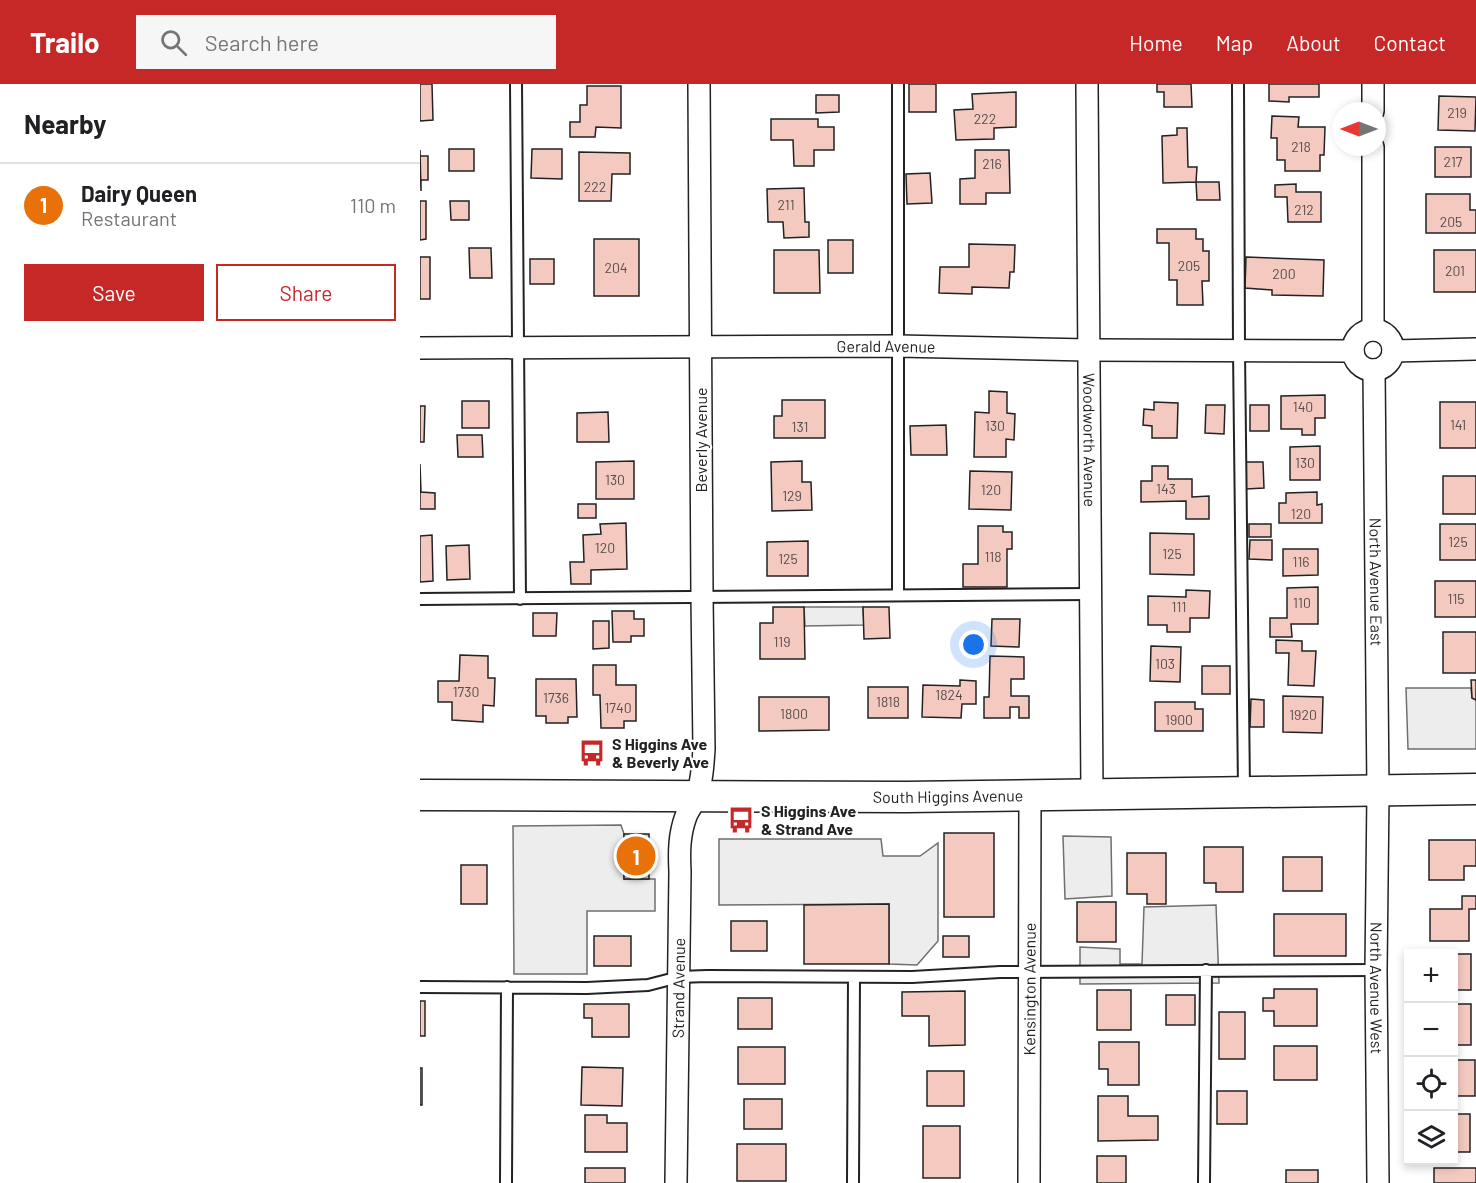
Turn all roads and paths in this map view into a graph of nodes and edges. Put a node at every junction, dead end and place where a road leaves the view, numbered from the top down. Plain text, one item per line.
1 (516, 84) edge
2 (699, 84) edge
3 (898, 84) edge
4 (1087, 84) edge
5 (1238, 84) edge
6 (1373, 84) edge
7 (1373, 102) edge
8 (1373, 156) edge
9 (1373, 330) junction
10 (898, 346) junction
11 (518, 347) junction
12 (700, 347) junction
13 (420, 348) edge
14 (1476, 349) edge
15 (1088, 350) junction
16 (1239, 351) junction
17 (1353, 351) junction
18 (1393, 351) junction
19 (1374, 370) junction
20 (1091, 594) junction
21 (898, 595) junction
22 (702, 597) junction
23 (420, 599) edge
24 (520, 599) junction
25 (1476, 789) edge
26 (1378, 792) junction
27 (1245, 793) junction
28 (1092, 794) junction
29 (420, 795) edge
30 (1030, 795) junction
31 (697, 796) junction
32 (1206, 970) junction
33 (1376, 970) junction
34 (1031, 973) junction
35 (679, 977) junction
36 (854, 977) junction
37 (420, 987) edge
38 (507, 987) junction
39 (506, 1183) edge
40 (676, 1183) edge
41 (853, 1183) edge
42 (1029, 1183) edge
43 (1204, 1183) edge
44 (1378, 1183) edge

1 - 11 lane
2 - 12 street, Beverly Avenue
3 - 10 lane
4 - 15 street, Woodworth Avenue
5 - 16 lane
6 - 7 street
8 - 9 street
9 - 17 street
9 - 18 street
10 - 12 street, Gerald Avenue
10 - 15 street, Gerald Avenue
10 - 21 lane
11 - 12 street, Gerald Avenue
11 - 13 street, Gerald Avenue
11 - 24 lane
12 - 22 street, Beverly Avenue
14 - 18 street
15 - 16 street, Gerald Avenue
15 - 20 street, Woodworth Avenue
16 - 17 street, Gerald Avenue
16 - 27 lane
17 - 19 street
18 - 19 street
19 - 26 street, North Avenue East
20 - 21 lane
20 - 28 street, Woodworth Avenue
21 - 22 lane
22 - 24 lane
22 - 31 street, Beverly Avenue
23 - 24 lane
25 - 26 main road, South Higgins Avenue
26 - 27 main road, South Higgins Avenue
26 - 33 street, North Avenue West
27 - 28 main road, South Higgins Avenue
28 - 30 main road, South Higgins Avenue
29 - 31 main road, South Higgins Avenue
30 - 31 main road, South Higgins Avenue
30 - 34 street, Kensington Avenue
31 - 35 street, Strand Avenue
32 - 33 lane
32 - 34 lane
32 - 43 lane
33 - 44 street, North Avenue West
34 - 36 lane
34 - 42 street, Kensington Avenue
35 - 36 lane
35 - 38 lane
35 - 40 street, Strand Avenue
36 - 41 lane
37 - 38 lane
38 - 39 lane

